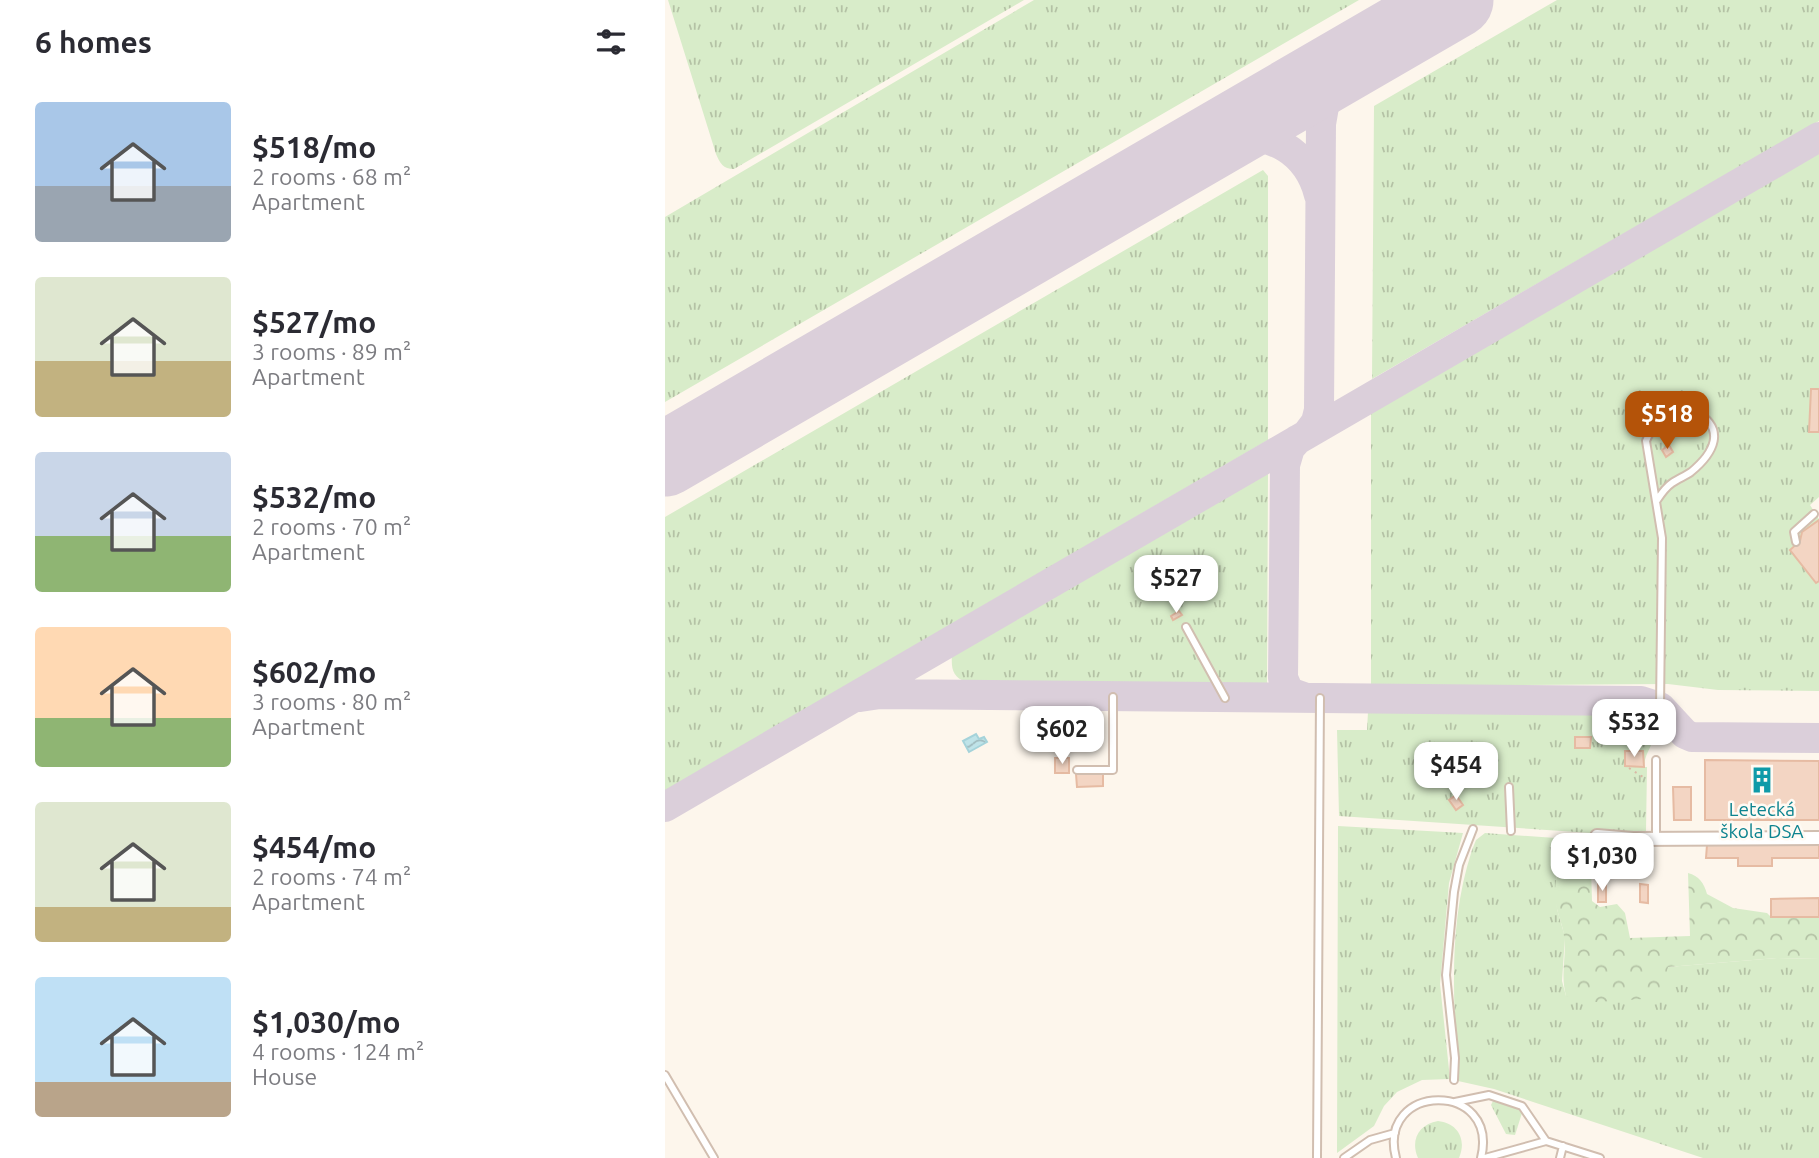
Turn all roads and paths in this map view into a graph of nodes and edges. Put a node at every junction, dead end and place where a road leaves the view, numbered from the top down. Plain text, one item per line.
1 (1657, 500) junction
2 (1814, 514) dead end
3 (1796, 542) dead end
4 (1186, 627) dead end
5 (1113, 697) dead end
6 (1225, 698) dead end
7 (1320, 698) dead end
8 (1660, 707) dead end
9 (1656, 760) dead end
10 (1629, 768) dead end
11 (1077, 770) dead end
12 (1656, 785) junction
13 (1509, 787) dead end
14 (1473, 829) dead end
15 (1511, 831) dead end
16 (1597, 836) dead end
17 (1656, 838) junction
18 (1819, 838) edge
19 (665, 1075) edge
20 (1454, 1080) dead end
21 (1455, 1102) junction
22 (1395, 1133) junction
23 (1546, 1141) junction
24 (1563, 1146) junction
25 (1395, 1157) edge
26 (714, 1158) edge
27 (1317, 1158) edge
28 (1344, 1158) edge
29 (1483, 1158) edge
30 (1560, 1158) edge
31 (1600, 1158) edge

1 - 1 lane
1 - 8 lane
2 - 3 lane
4 - 6 lane
5 - 11 lane
7 - 27 lane
9 - 12 lane
10 - 12 path
12 - 17 lane
13 - 15 lane
14 - 20 lane
16 - 17 street
17 - 18 street
19 - 26 lane
21 - 22 lane
21 - 23 lane
21 - 29 lane
22 - 25 lane
22 - 28 lane
23 - 24 lane
23 - 29 lane
24 - 30 lane
24 - 31 lane

